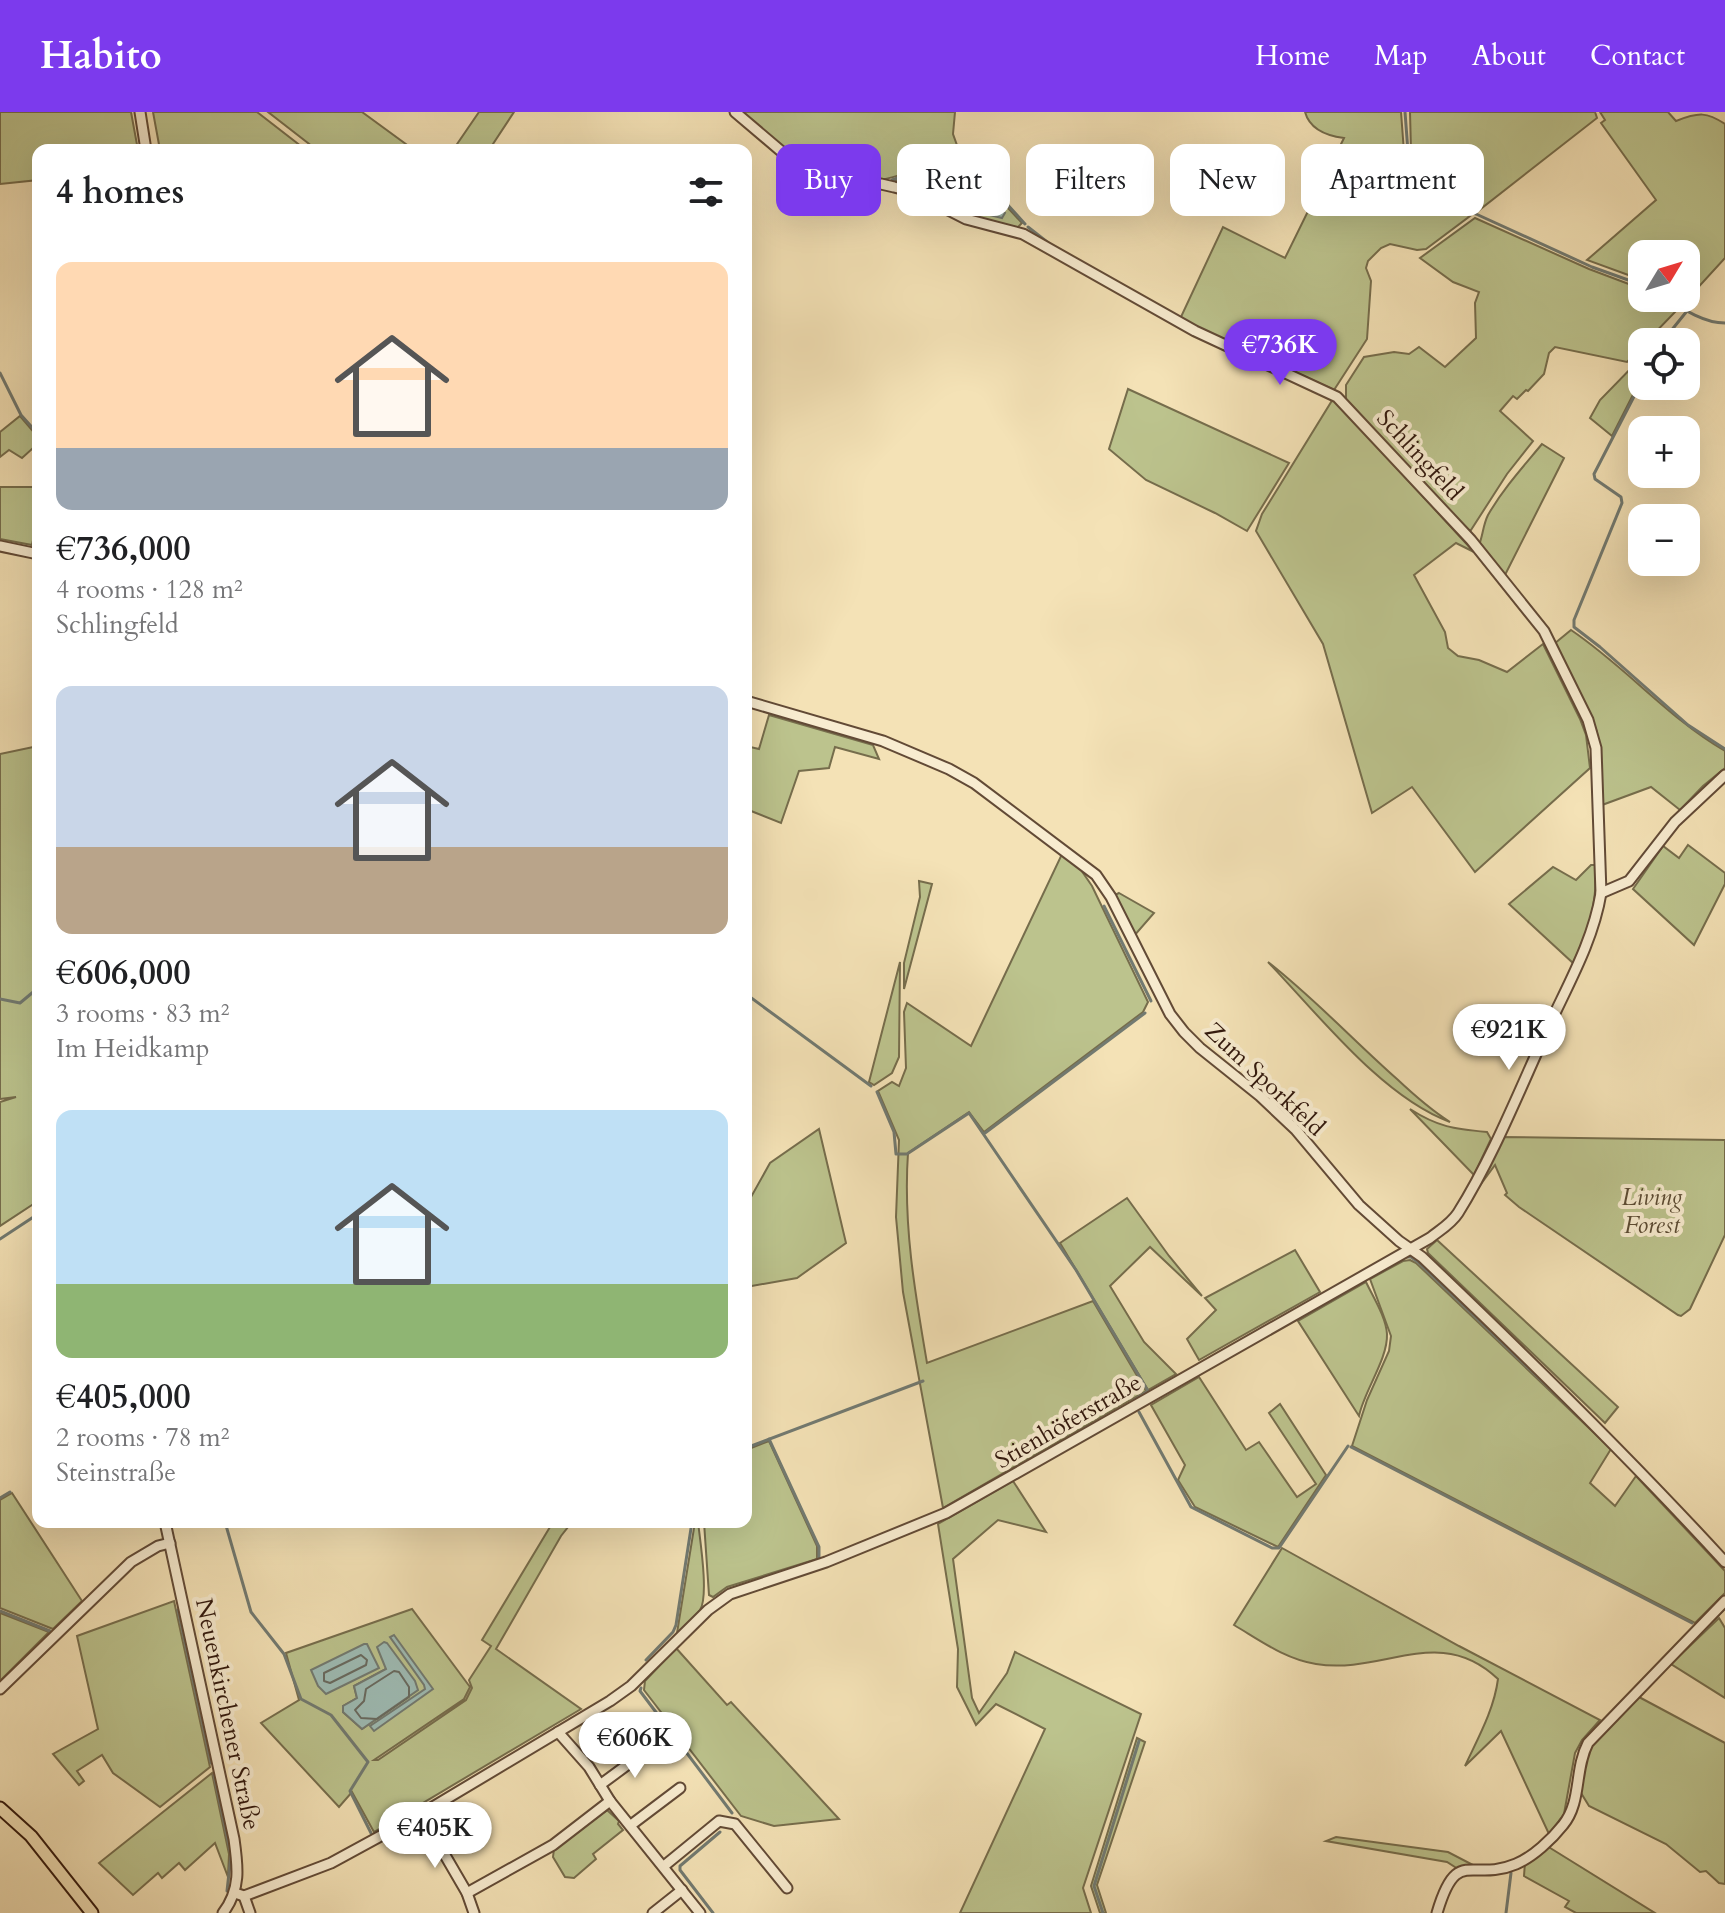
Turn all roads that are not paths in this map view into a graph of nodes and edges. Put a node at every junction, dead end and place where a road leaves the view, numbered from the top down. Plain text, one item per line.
1 (140, 112) edge
2 (735, 112) edge
3 (145, 144) edge
4 (0, 546) edge
5 (32, 553) edge
6 (752, 703) edge
7 (1725, 775) edge
8 (1601, 893) junction
9 (1410, 1249) junction
10 (166, 1528) edge
11 (170, 1543) junction
12 (1725, 1562) edge
13 (1725, 1601) edge
14 (0, 1689) edge
15 (558, 1732) junction
16 (650, 1748) dead end
17 (600, 1785) junction
18 (680, 1788) dead end
19 (610, 1801) junction
20 (0, 1808) edge
21 (421, 1814) junction
22 (631, 1825) junction
23 (664, 1866) junction
24 (787, 1888) dead end
25 (682, 1890) junction
26 (467, 1893) junction
27 (240, 1894) junction
28 (92, 1913) edge
29 (223, 1913) edge
30 (250, 1913) edge
31 (474, 1913) edge
32 (653, 1913) edge
33 (700, 1913) edge
34 (1437, 1913) edge

1 - 3 street
2 - 8 street, Schlingfeld
4 - 5 street
6 - 9 street, Zum Sporkfeld
7 - 8 street
8 - 9 street, Stienhöferstraße
9 - 12 street, Zum Sporkfeld
9 - 15 street, Stienhöferstraße
10 - 11 street, Neuenkirchener Straße
11 - 14 street
11 - 27 street, Neuenkirchener Straße
13 - 34 street
15 - 17 street
15 - 21 street, Stienhöferstraße
16 - 17 street
17 - 19 street
18 - 22 street
19 - 22 street
19 - 26 street
20 - 28 main road
21 - 26 street
21 - 27 street, Stienhöferstraße
22 - 23 street
23 - 24 street
23 - 25 street
25 - 32 street
25 - 33 street
26 - 31 street
27 - 29 street, Neuenkirchener Straße
27 - 30 street

